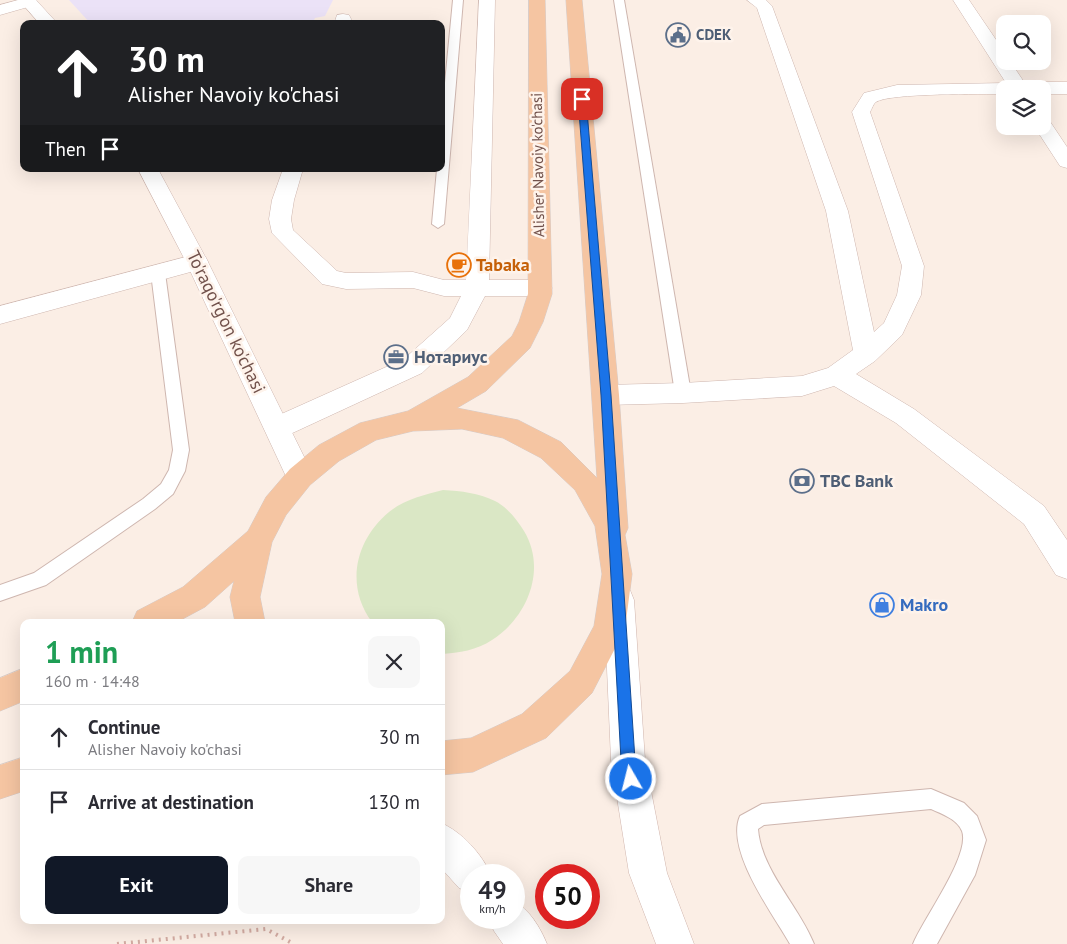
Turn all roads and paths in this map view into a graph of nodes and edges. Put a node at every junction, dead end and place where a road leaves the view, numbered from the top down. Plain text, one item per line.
1 (458, 0) edge
2 (487, 0) edge
3 (537, 0) edge
4 (574, 0) edge
5 (620, 0) edge
6 (755, 0) edge
7 (961, 0) edge
8 (28, 1) edge
9 (0, 10) edge
10 (46, 20) edge
11 (1013, 80) edge
12 (1051, 88) edge
13 (1067, 88) edge
14 (996, 89) edge
15 (1049, 135) edge
16 (445, 146) edge
17 (1067, 162) edge
18 (150, 172) edge
19 (292, 172) edge
20 (443, 172) edge
21 (438, 224) dead end
22 (197, 262) junction
23 (158, 273) junction
24 (477, 288) junction
25 (540, 288) junction
26 (0, 315) edge
27 (866, 354) junction
28 (837, 375) junction
29 (683, 393) junction
30 (606, 395) junction
31 (413, 420) junction
32 (278, 428) junction
33 (300, 477) junction
34 (258, 540) junction
35 (1067, 565) edge
36 (617, 574) junction
37 (0, 593) edge
38 (154, 619) edge
39 (249, 619) edge
40 (20, 686) edge
41 (0, 694) edge
42 (445, 758) edge
43 (20, 775) edge
44 (0, 782) edge
45 (445, 845) edge
46 (462, 864) edge
47 (516, 929) edge
48 (118, 944) edge
49 (294, 944) edge
50 (528, 944) edge
51 (675, 944) edge
52 (803, 944) edge
53 (924, 944) edge

1 - 16 lane
2 - 24 street
3 - 25 main road, Alisher Navoiy ko'chasi
4 - 30 main road
5 - 29 lane
6 - 27 street
7 - 11 street
8 - 9 street
8 - 10 street
12 - 13 street
14 - 27 street
15 - 17 street
18 - 22 street, To'raqo'rg'on ko'chasi
19 - 24 street
20 - 21 lane
22 - 23 street
22 - 32 street, To'raqo'rg'on ko'chasi
23 - 26 street
23 - 37 lane
24 - 25 street
24 - 32 street
25 - 31 main road, Alisher Navoiy ko'chasi
27 - 28 street
28 - 29 street
28 - 35 street
29 - 30 street
30 - 36 main road
31 - 33 main road
31 - 36 main road
32 - 33 street, To'raqo'rg'on ko'chasi
33 - 34 main road
34 - 38 main road
34 - 39 main road
36 - 42 main road
36 - 51 street
40 - 41 main road
43 - 44 main road
45 - 46 street
47 - 50 street
48 - 49 path
52 - 53 lane

